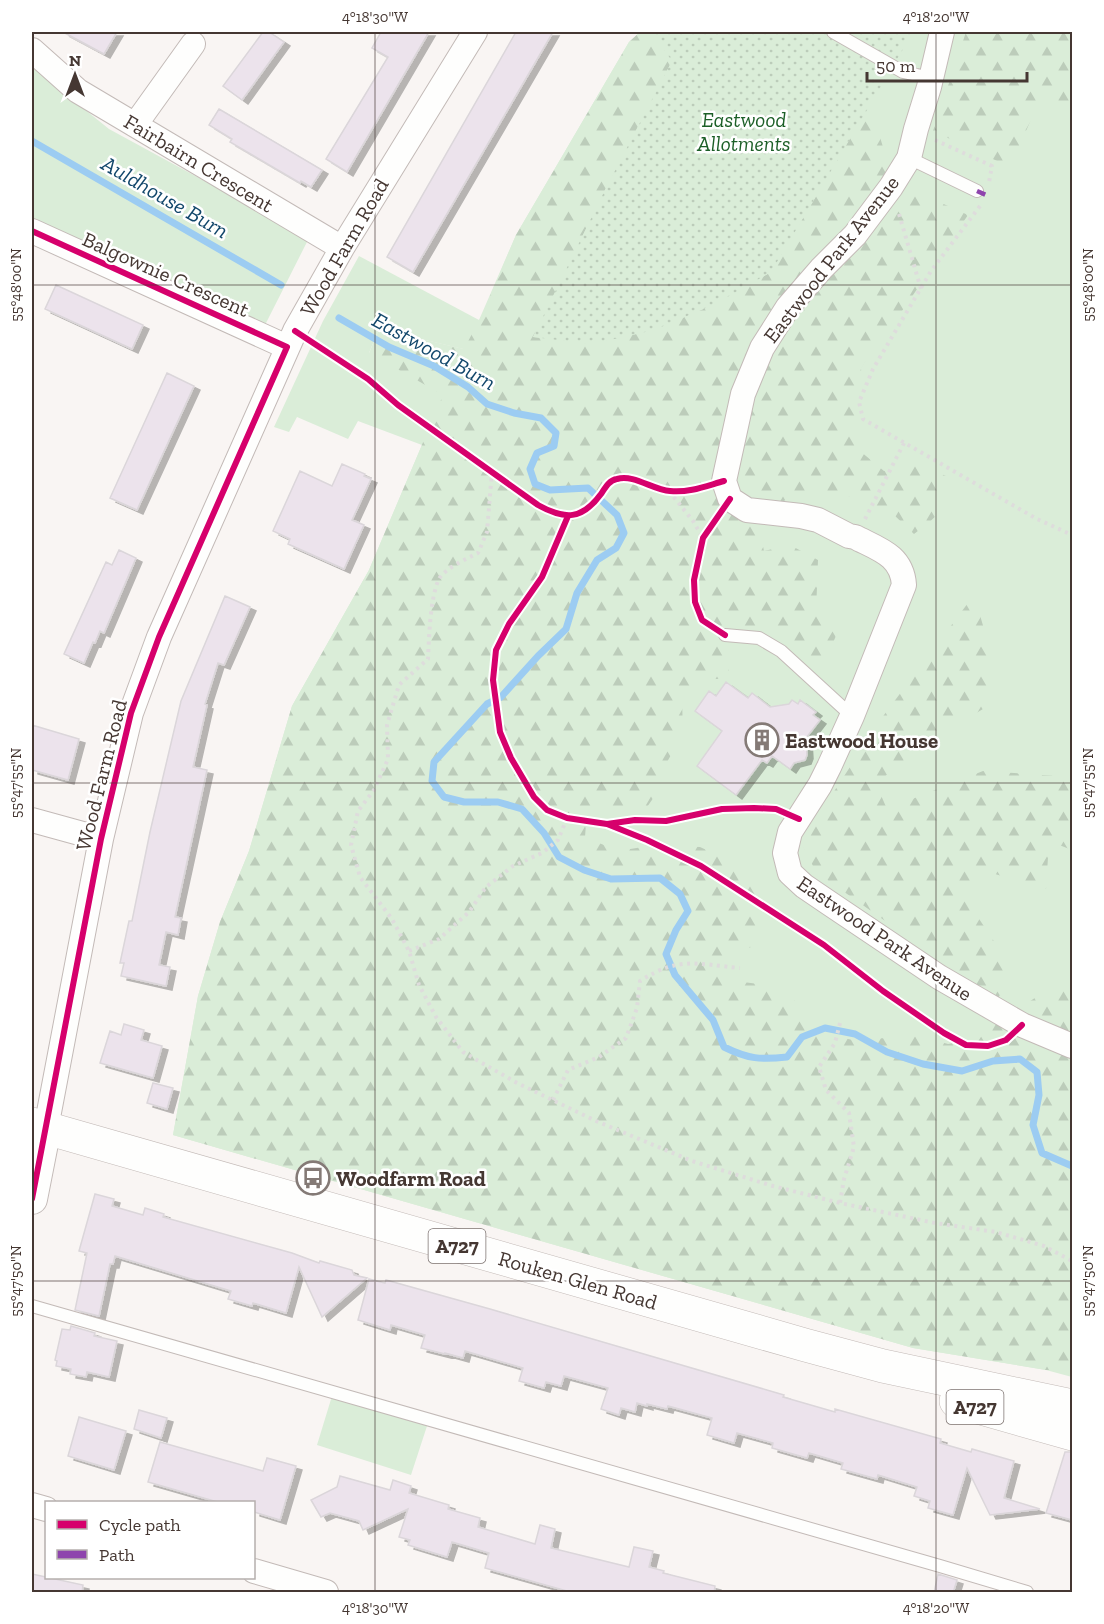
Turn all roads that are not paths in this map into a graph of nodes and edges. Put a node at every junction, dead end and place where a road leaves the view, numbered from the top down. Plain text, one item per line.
1 (475, 32) edge
2 (833, 32) edge
3 (942, 32) edge
4 (193, 44) dead end
5 (32, 50) edge
6 (931, 78) junction
7 (135, 125) junction
8 (909, 158) junction
9 (980, 196) road end
10 (32, 231) edge
11 (342, 248) junction
12 (287, 347) junction
13 (725, 635) dead end
14 (852, 716) junction
15 (32, 820) edge
16 (101, 839) junction
17 (1072, 1046) edge
18 (39, 1126) edge
19 (32, 1199) edge
20 (32, 1306) edge
21 (883, 1366) junction
22 (945, 1378) junction
23 (1072, 1388) edge
24 (1072, 1406) edge
25 (1072, 1434) edge
26 (255, 1571) edge
27 (326, 1593) edge
28 (1027, 1593) edge

1 - 11 street, Wood Farm Road
2 - 6 lane
3 - 6 street, Eastwood Park Avenue
4 - 7 street
5 - 7 street, Fairbairn Crescent
6 - 8 street, Eastwood Park Avenue
7 - 11 street, Fairbairn Crescent
8 - 9 lane
8 - 14 street, Eastwood Park Avenue
10 - 12 street, Balgownie Crescent
11 - 12 street, Wood Farm Road
12 - 16 street, Wood Farm Road
13 - 14 lane
14 - 17 street, Eastwood Park Avenue
15 - 16 street
16 - 18 street, Wood Farm Road
18 - 19 street
18 - 21 main road, Rouken Glen Road / A727
20 - 28 lane
21 - 22 main road, Rouken Glen Road
21 - 25 main road, Rouken Glen Road / A727
22 - 23 main road
22 - 24 main road, Rouken Glen Road
26 - 27 street

